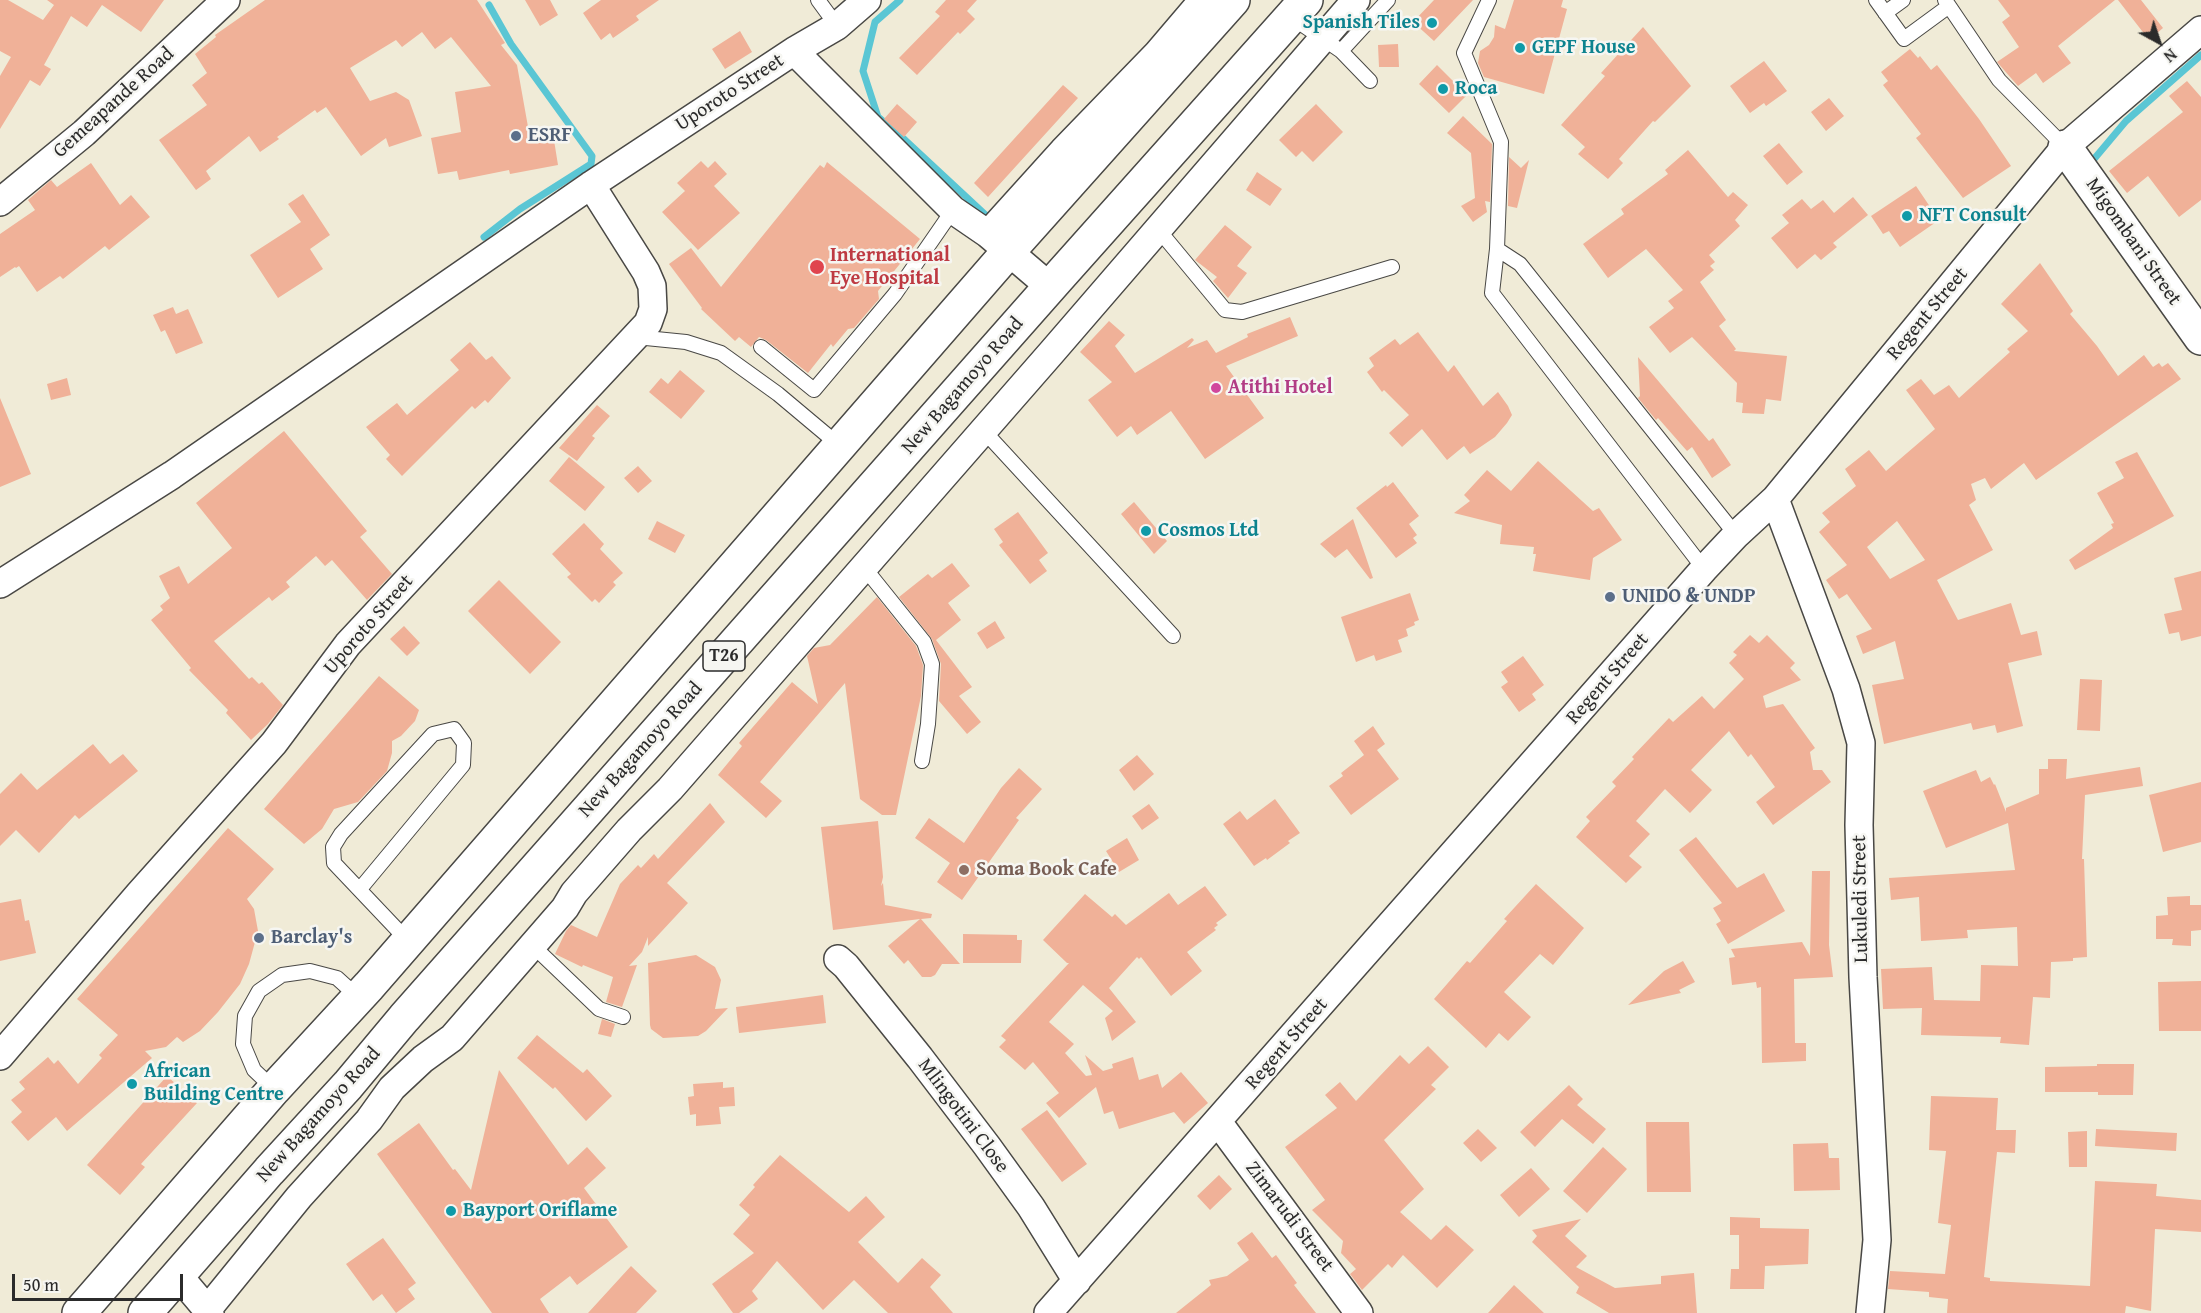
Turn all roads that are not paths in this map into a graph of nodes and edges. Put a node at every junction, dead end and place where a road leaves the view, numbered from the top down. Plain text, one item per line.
1 (226, 0) edge
2 (818, 0) edge
3 (867, 0) edge
4 (1203, 0) edge
5 (1233, 0) edge
6 (1356, 0) edge
7 (1388, 0) edge
8 (1489, 0) edge
9 (1876, 0) edge
10 (1903, 0) edge
11 (1947, 3) edge
12 (1298, 8) edge
13 (1885, 13) junction
14 (837, 26) junction
15 (2201, 30) edge
16 (1332, 44) junction
17 (794, 51) junction
18 (1370, 81) dead end
19 (2065, 147) junction
20 (591, 185) junction
21 (0, 202) edge
22 (953, 210) junction
23 (1157, 228) junction
24 (998, 243) junction
25 (1497, 249) junction
26 (1392, 267) dead end
27 (1050, 287) junction
28 (636, 337) junction
29 (2201, 338) edge
30 (761, 347) dead end
31 (983, 430) junction
32 (840, 446) junction
33 (1775, 499) junction
34 (1736, 535) junction
35 (863, 566) junction
36 (1704, 569) junction
37 (0, 584) edge
38 (1173, 636) dead end
39 (922, 761) dead end
40 (360, 890) junction
41 (408, 941) junction
42 (531, 944) junction
43 (838, 959) dead end
44 (358, 997) junction
45 (623, 1017) dead end
46 (0, 1056) edge
47 (274, 1089) junction
48 (1218, 1122) junction
49 (178, 1275) junction
50 (1077, 1281) junction
51 (208, 1312) edge
52 (79, 1313) edge
53 (145, 1313) edge
54 (1048, 1313) edge
55 (1359, 1313) edge
56 (1870, 1313) edge

1 - 21 street, Gemeapande Road
2 - 14 lane
3 - 14 street, Uporoto Street
4 - 24 street
5 - 24 main road, T26
6 - 16 street
7 - 16 lane
8 - 25 lane
9 - 13 lane
10 - 13 lane
11 - 13 lane
11 - 19 lane
12 - 16 lane
12 - 27 main road, New Bagamoyo Road / T26
14 - 17 street, Uporoto Street
15 - 19 street, Regent Street
16 - 18 lane
16 - 23 street
17 - 20 street, Uporoto Street
17 - 22 street
19 - 29 main road, Migombani Street
19 - 33 street, Regent Street
20 - 28 street, Uporoto Street
20 - 37 street, Uporoto Street
22 - 24 street
22 - 30 lane
23 - 26 lane
23 - 31 street
24 - 27 street
24 - 32 main road, T26
25 - 34 lane
25 - 36 lane
27 - 49 main road, New Bagamoyo Road / T26
28 - 32 lane
28 - 46 street, Uporoto Street
31 - 35 street
31 - 38 lane
32 - 41 main road, T26
33 - 34 street, Regent Street
33 - 56 street, Lukuledi Street
34 - 36 street, Regent Street
35 - 39 lane
35 - 42 street
36 - 48 street, Regent Street
40 - 40 lane
40 - 41 lane
41 - 44 main road, T26
42 - 45 lane
42 - 51 street
43 - 50 street, Mlingotini Close
44 - 47 main road, T26
44 - 47 lane
47 - 52 main road, T26
48 - 50 street, Regent Street
48 - 55 street, Zimarudi Street
49 - 51 street
49 - 53 main road, New Bagamoyo Road / T26
50 - 54 street, Regent Street

